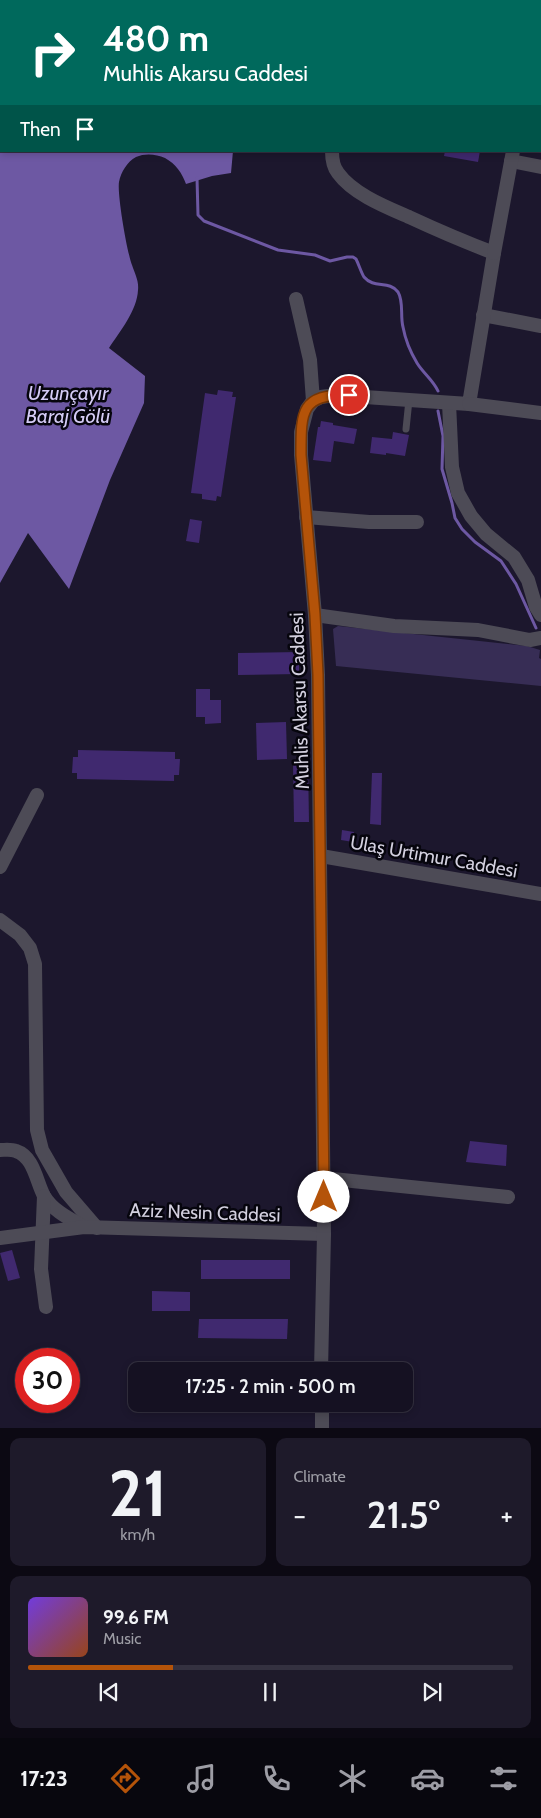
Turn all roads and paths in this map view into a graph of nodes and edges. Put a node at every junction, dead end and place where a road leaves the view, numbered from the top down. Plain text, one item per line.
1 (332, 152) edge
2 (512, 156) edge
3 (541, 167) edge
4 (494, 253) junction
5 (296, 299) dead end
6 (483, 314) junction
7 (541, 326) edge
8 (409, 400) junction
9 (313, 401) junction
10 (449, 403) junction
11 (468, 404) junction
12 (541, 413) edge
13 (406, 429) dead end
14 (306, 517) junction
15 (417, 522) dead end
16 (315, 615) junction
17 (541, 615) edge
18 (541, 638) edge
19 (37, 795) dead end
20 (321, 856) junction
21 (0, 867) edge
22 (541, 894) edge
23 (0, 920) edge
24 (0, 1150) edge
25 (323, 1178) junction
26 (44, 1196) junction
27 (508, 1197) dead end
28 (91, 1227) junction
29 (42, 1234) junction
30 (324, 1234) junction
31 (0, 1238) edge
32 (46, 1307) dead end
33 (322, 1362) edge
34 (322, 1412) edge
35 (322, 1428) edge

1 - 4 street
2 - 3 street
2 - 4 street
4 - 6 street
5 - 9 street
6 - 7 street
6 - 11 street
8 - 9 street
8 - 10 street
8 - 13 lane
9 - 14 street, Muhlis Akarsu Caddesi
10 - 11 street
10 - 17 street
11 - 12 street
14 - 15 street
14 - 16 street, Muhlis Akarsu Caddesi
16 - 18 street
16 - 20 street, Muhlis Akarsu Caddesi
19 - 21 street
20 - 22 street, Ulaş Urtimur Caddesi
20 - 25 street, Muhlis Akarsu Caddesi
23 - 28 street
24 - 26 street
25 - 27 street
25 - 30 street, Muhlis Akarsu Caddesi
26 - 28 street
26 - 29 street
28 - 29 street, Aziz Nesin Caddesi
28 - 30 street, Aziz Nesin Caddesi
29 - 31 street, Aziz Nesin Caddesi
29 - 32 street
30 - 33 street, Muhlis Akarsu Caddesi
34 - 35 street

